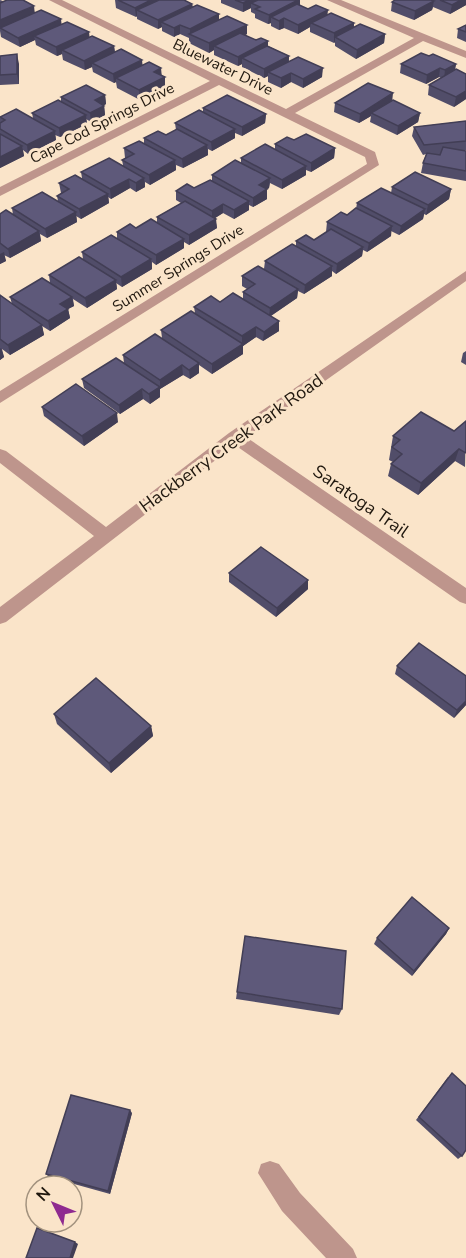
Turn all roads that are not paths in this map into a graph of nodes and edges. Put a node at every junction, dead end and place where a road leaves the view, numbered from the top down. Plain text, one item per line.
1 (54, 0) edge
2 (332, 0) edge
3 (360, 0) edge
4 (348, 6) junction
5 (423, 38) junction
6 (466, 55) edge
7 (218, 81) junction
8 (286, 114) junction
9 (373, 165) joint
10 (0, 192) edge
11 (466, 275) edge
12 (0, 398) edge
13 (235, 437) junction
14 (0, 455) edge
15 (105, 536) junction
16 (466, 597) edge
17 (0, 617) edge
18 (270, 1173) dead end
19 (344, 1258) edge

1 - 7 street, Bluewater Drive
2 - 4 street
3 - 4 street
4 - 5 street
5 - 6 street
5 - 8 street
7 - 8 street, Bluewater Drive
7 - 10 street, Cape Cod Springs Drive
8 - 9 street, Bluewater Drive
9 - 12 street, Summer Springs Drive
11 - 13 street, Hackberry Creek Park Road
13 - 15 street, Hackberry Creek Park Road
13 - 16 street, Saratoga Trail
14 - 15 street
15 - 17 street, Hackberry Creek Park Road
18 - 19 street

